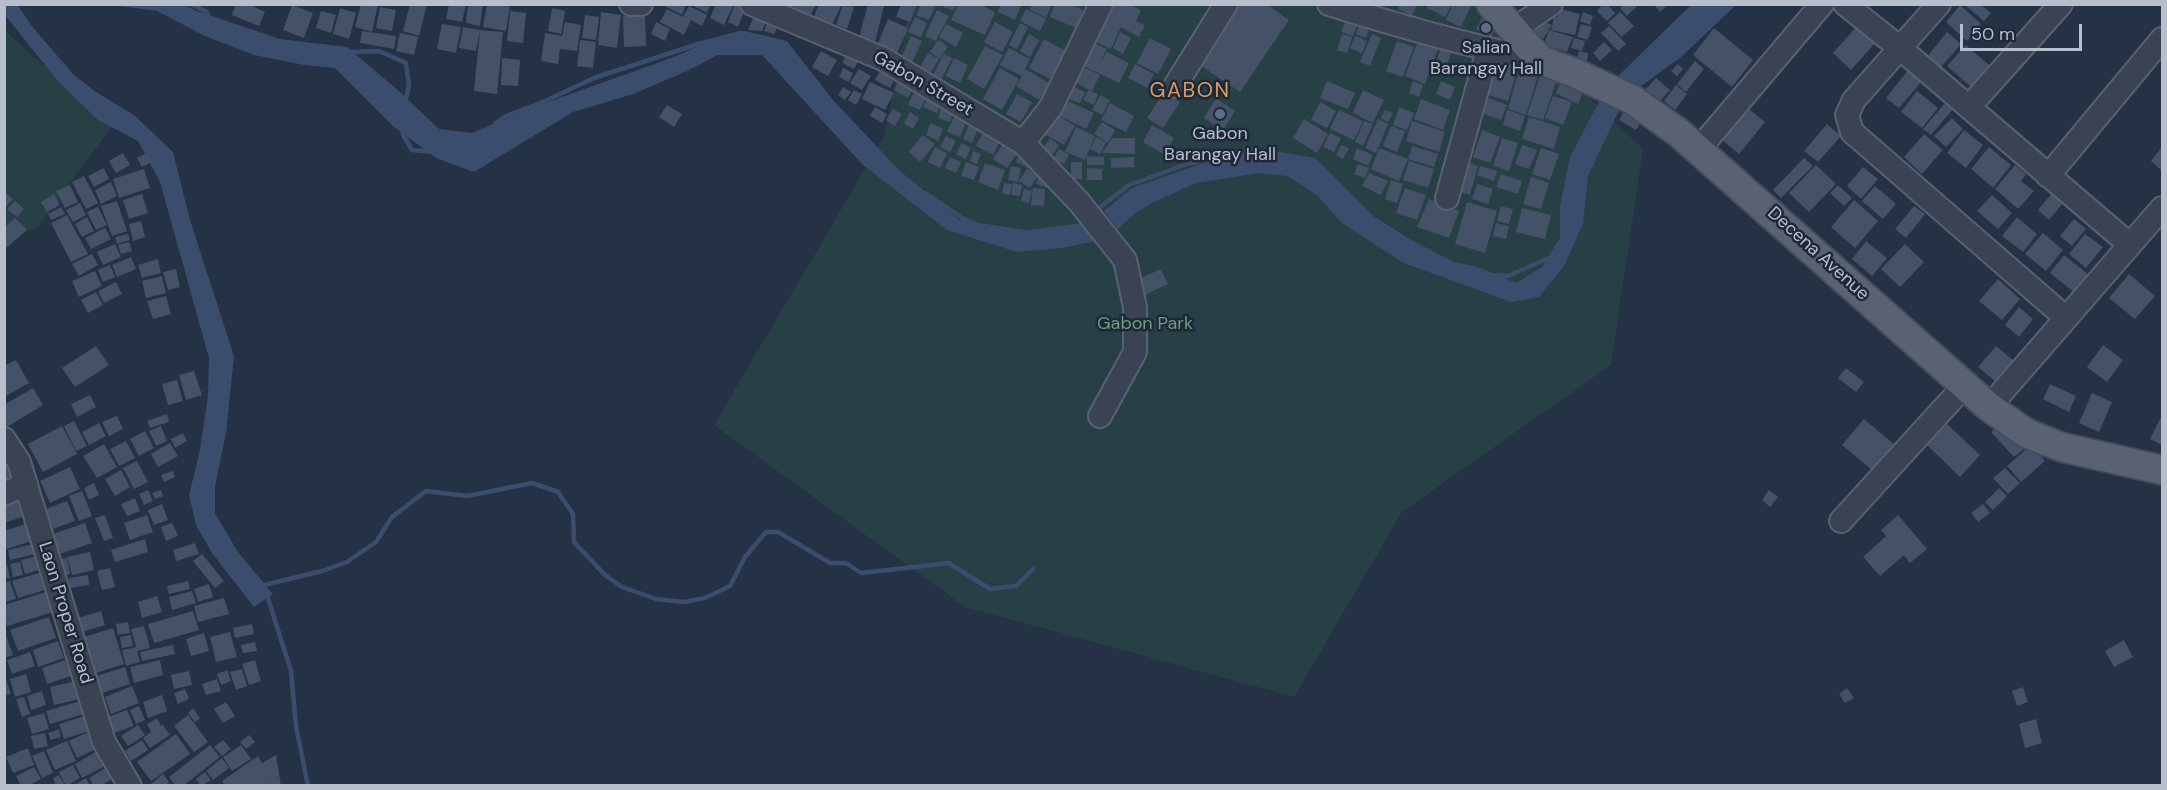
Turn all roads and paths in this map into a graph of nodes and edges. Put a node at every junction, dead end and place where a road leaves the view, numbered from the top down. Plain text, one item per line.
1 (631, 4) edge
2 (641, 4) edge
3 (752, 4) edge
4 (1101, 4) edge
5 (1226, 4) edge
6 (1329, 4) edge
7 (1491, 4) edge
8 (1551, 4) edge
9 (1822, 4) edge
10 (1845, 4) edge
11 (1939, 4) edge
12 (2061, 4) edge
13 (1513, 30) junction
14 (2163, 39) edge
15 (1901, 49) junction
16 (1488, 50) junction
17 (1540, 60) junction
18 (1175, 86) dead end
19 (1969, 107) junction
20 (1023, 143) junction
21 (1699, 149) junction
22 (2048, 176) junction
23 (1447, 198) dead end
24 (2163, 208) edge
25 (2130, 245) junction
26 (2066, 318) junction
27 (1965, 385) junction
28 (1989, 407) junction
29 (1100, 416) dead end
30 (4, 439) edge
31 (2163, 471) edge
32 (26, 484) junction
33 (4, 494) edge
34 (1841, 521) dead end
35 (130, 786) edge

1 - 2 street
3 - 20 street, Gabon Street
4 - 20 street
5 - 18 street
6 - 16 street
7 - 13 main road, Decena Avenue
8 - 13 street
9 - 21 street
10 - 15 street
11 - 15 street
12 - 19 street
13 - 17 main road, Decena Avenue
14 - 22 street
15 - 19 street
15 - 26 street
16 - 17 street
16 - 23 street
17 - 21 main road, Decena Avenue
19 - 22 street
20 - 29 street, Gabon Street
21 - 27 main road, Decena Avenue
22 - 25 street
24 - 25 street
25 - 26 street
26 - 28 street
27 - 28 main road, Decena Avenue
27 - 34 street
28 - 31 main road, Decena Avenue
30 - 32 street, Laon Proper Road
32 - 33 street
32 - 35 street, Laon Proper Road

